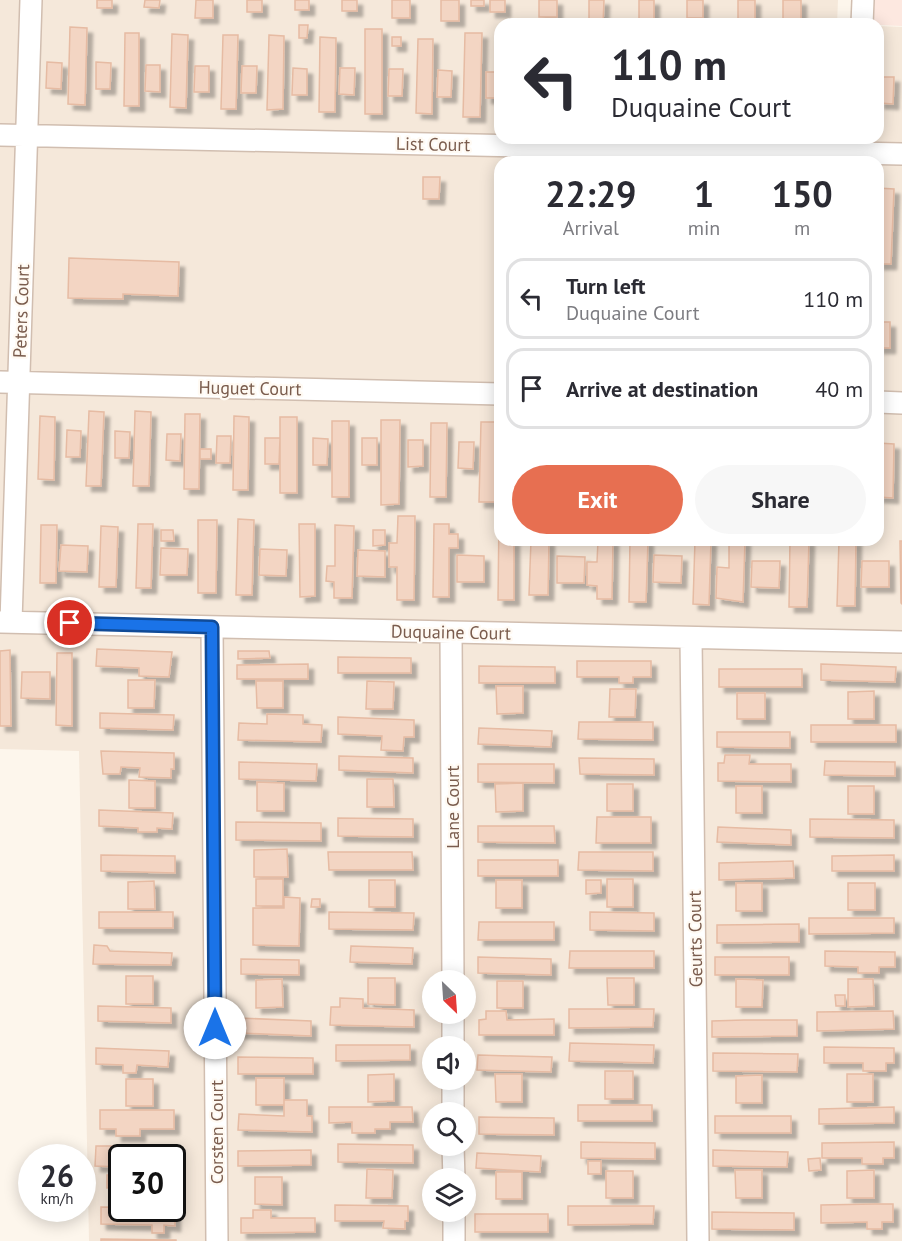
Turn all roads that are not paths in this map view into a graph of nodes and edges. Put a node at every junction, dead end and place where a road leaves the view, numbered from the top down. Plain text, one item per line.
1 (31, 0) edge
2 (863, 0) edge
3 (862, 18) edge
4 (0, 135) edge
5 (27, 135) junction
6 (857, 151) edge
7 (902, 153) edge
8 (9, 382) edge
9 (494, 394) edge
10 (884, 402) edge
11 (902, 403) edge
12 (5, 622) edge
13 (212, 627) junction
14 (451, 632) junction
15 (691, 638) junction
16 (902, 642) edge
17 (453, 970) edge
18 (454, 1222) edge
19 (217, 1241) edge
20 (454, 1241) edge
21 (698, 1241) edge

1 - 5 street, Peters Court
2 - 3 street
4 - 5 street, List Court
5 - 6 street, List Court
5 - 8 street, Peters Court
6 - 7 street, List Court
8 - 9 street, Huguet Court
8 - 12 street, Peters Court
10 - 11 street
12 - 13 street, Duquaine Court
13 - 14 street, Duquaine Court
13 - 19 street, Corsten Court
14 - 15 street, Duquaine Court
14 - 17 street, Lane Court
15 - 16 street, Duquaine Court
15 - 21 street, Geurts Court
18 - 20 street

